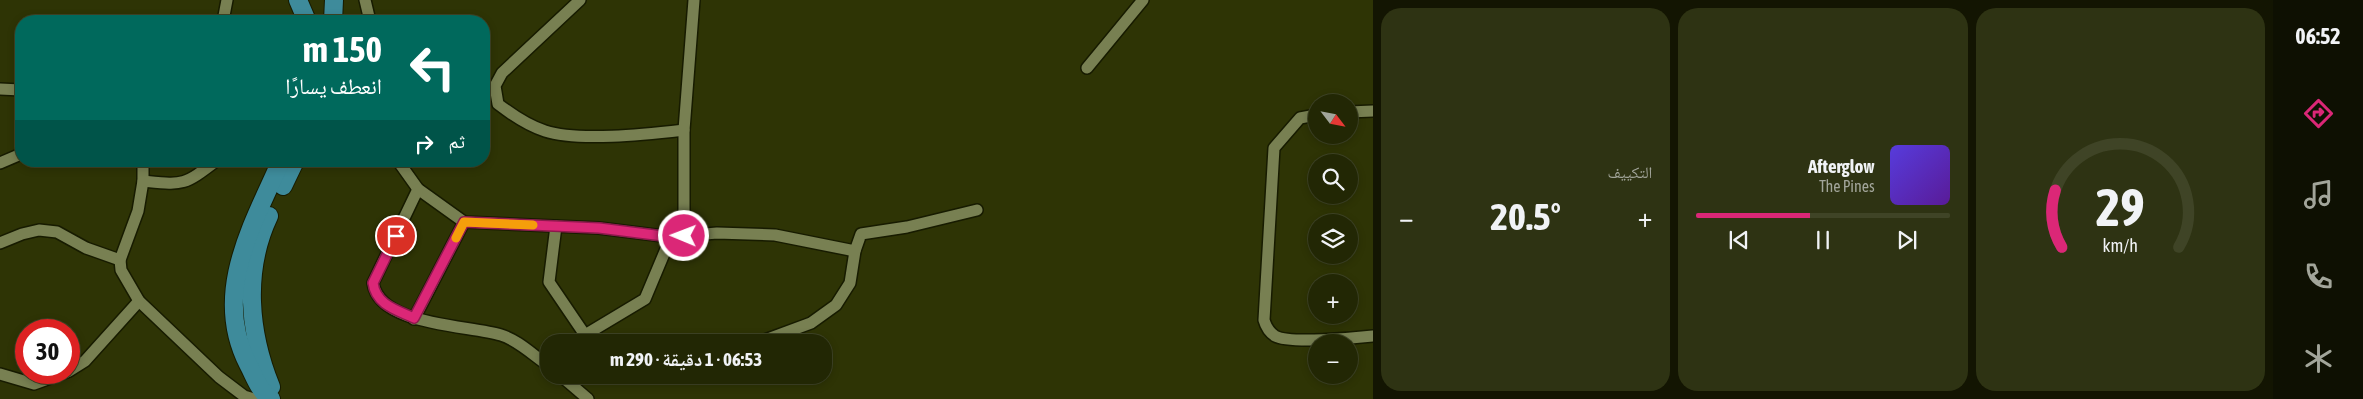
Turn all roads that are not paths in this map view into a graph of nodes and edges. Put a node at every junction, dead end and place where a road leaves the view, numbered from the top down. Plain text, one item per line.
1 (227, 0) edge
2 (298, 0) edge
3 (334, 0) edge
4 (365, 0) edge
5 (580, 0) edge
6 (694, 0) edge
7 (1142, 0) edge
8 (224, 15) edge
9 (304, 15) edge
10 (333, 15) edge
11 (369, 15) edge
12 (1087, 68) dead end
13 (0, 89) edge
14 (15, 90) edge
15 (1373, 111) edge
16 (1358, 112) edge
17 (1308, 116) edge
18 (684, 130) junction
19 (15, 157) edge
20 (0, 163) edge
21 (143, 167) edge
22 (207, 167) edge
23 (278, 167) edge
24 (292, 167) edge
25 (402, 167) edge
26 (144, 181) junction
27 (418, 189) junction
28 (977, 210) dead end
29 (464, 222) junction
30 (556, 226) junction
31 (684, 236) junction
32 (671, 237) junction
33 (0, 242) edge
34 (855, 251) junction
35 (120, 260) junction
36 (139, 301) junction
37 (414, 318) junction
38 (780, 334) edge
39 (1373, 336) edge
40 (540, 360) edge
41 (80, 364) edge
42 (0, 374) edge
43 (15, 378) edge
44 (570, 384) edge
45 (252, 399) edge
46 (271, 399) edge
47 (276, 399) edge
48 (588, 399) edge

1 - 8 street
2 - 9 main road
3 - 10 main road
4 - 11 street
5 - 18 street
6 - 18 street
7 - 12 street
13 - 14 street
15 - 16 street
17 - 39 street
18 - 31 street
19 - 20 street
21 - 26 street
22 - 26 street
23 - 46 main road
24 - 47 main road
25 - 27 street
26 - 35 street
27 - 29 street
27 - 37 street
28 - 34 street
29 - 30 street
29 - 37 street
30 - 32 street
30 - 32 street
31 - 32 street
31 - 34 street
33 - 35 street
34 - 38 street
35 - 36 street
36 - 41 street
36 - 45 street
37 - 40 street
42 - 43 street
44 - 48 street

